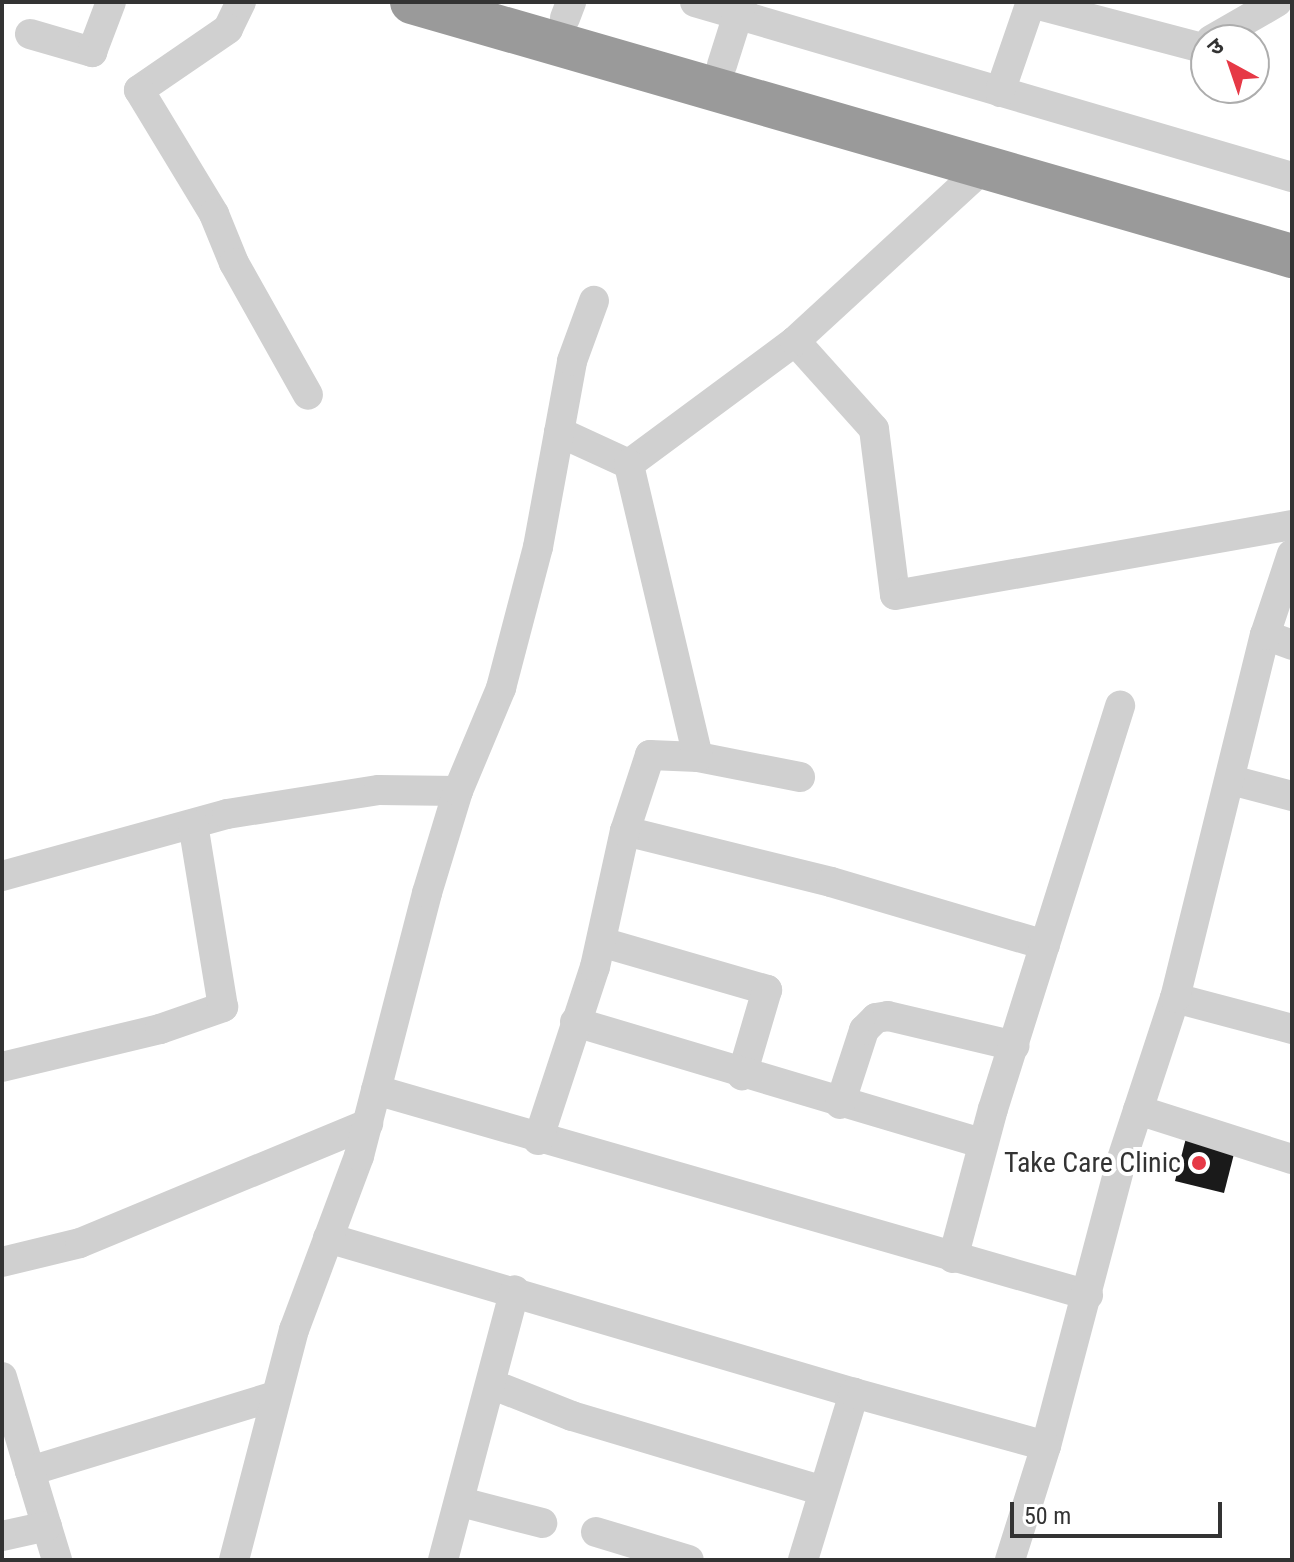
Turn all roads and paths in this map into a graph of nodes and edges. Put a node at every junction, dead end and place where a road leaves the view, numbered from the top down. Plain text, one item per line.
1 (111, 2) edge
2 (241, 2) edge
3 (412, 2) edge
4 (509, 2) edge
5 (695, 2) edge
6 (1031, 2) edge
7 (1277, 2) edge
8 (740, 8) edge
9 (568, 10) edge
10 (1240, 24) edge
11 (30, 34) dead end
12 (1190, 41) edge
13 (722, 65) junction
14 (1000, 92) junction
15 (983, 168) junction
16 (1292, 177) edge
17 (1292, 224) edge
18 (1292, 256) edge
19 (594, 301) dead end
20 (795, 341) junction
21 (308, 395) dead end
22 (559, 432) junction
23 (629, 464) junction
24 (1292, 525) edge
25 (1292, 554) edge
26 (1279, 640) edge
27 (1120, 705) dead end
28 (698, 757) junction
29 (800, 777) dead end
30 (1231, 780) junction
31 (458, 791) junction
32 (1292, 796) edge
33 (193, 824) junction
34 (625, 831) junction
35 (2, 876) edge
36 (601, 942) junction
37 (1045, 945) junction
38 (1175, 998) junction
39 (575, 1022) junction
40 (1291, 1024) edge
41 (1015, 1046) junction
42 (2, 1067) edge
43 (742, 1075) junction
44 (376, 1090) junction
45 (840, 1104) junction
46 (1138, 1110) junction
47 (368, 1124) junction
48 (538, 1140) junction
49 (983, 1144) junction
50 (1292, 1159) edge
51 (328, 1238) junction
52 (953, 1258) junction
53 (2, 1262) edge
54 (515, 1290) junction
55 (1088, 1295) junction
56 (2, 1377) edge
57 (491, 1384) junction
58 (854, 1393) junction
59 (275, 1396) junction
60 (1046, 1446) junction
61 (30, 1471) junction
62 (823, 1491) junction
63 (461, 1502) junction
64 (542, 1523) dead end
65 (47, 1526) junction
66 (596, 1532) dead end
67 (2, 1536) edge
68 (57, 1560) edge
69 (234, 1560) edge
70 (443, 1560) edge
71 (689, 1560) edge
72 (803, 1560) edge
73 (1010, 1560) edge

1 - 11 street
2 - 21 street
3 - 15 highway
4 - 9 highway
5 - 8 street
6 - 12 street
6 - 14 street
7 - 10 street
8 - 13 street
8 - 14 street
9 - 13 highway
13 - 17 highway
14 - 16 street
15 - 18 highway
15 - 20 street
19 - 22 street
20 - 23 street
20 - 24 street
22 - 23 street
22 - 31 street
23 - 28 street
25 - 26 street
26 - 30 street
27 - 37 street
28 - 29 street
28 - 34 street
30 - 32 street
30 - 38 street
31 - 33 street
31 - 44 street
33 - 35 street
33 - 42 street
34 - 36 street
34 - 37 street
36 - 39 street
36 - 43 street
37 - 41 street
38 - 40 street
38 - 46 street
39 - 43 street
39 - 48 street
41 - 45 street
41 - 49 street
43 - 45 street
44 - 47 street
44 - 48 street
45 - 49 street
46 - 50 street
46 - 55 street
47 - 51 street
47 - 53 street
48 - 52 street
49 - 52 street
51 - 54 street
51 - 59 street
52 - 55 street
54 - 57 street
54 - 58 street
55 - 60 street
56 - 61 street
57 - 62 street
57 - 63 street
58 - 60 street
58 - 62 street
59 - 61 street
59 - 69 street
60 - 73 street
61 - 65 street
62 - 72 street
63 - 64 street
63 - 70 street
65 - 67 street
65 - 68 street
66 - 71 street

